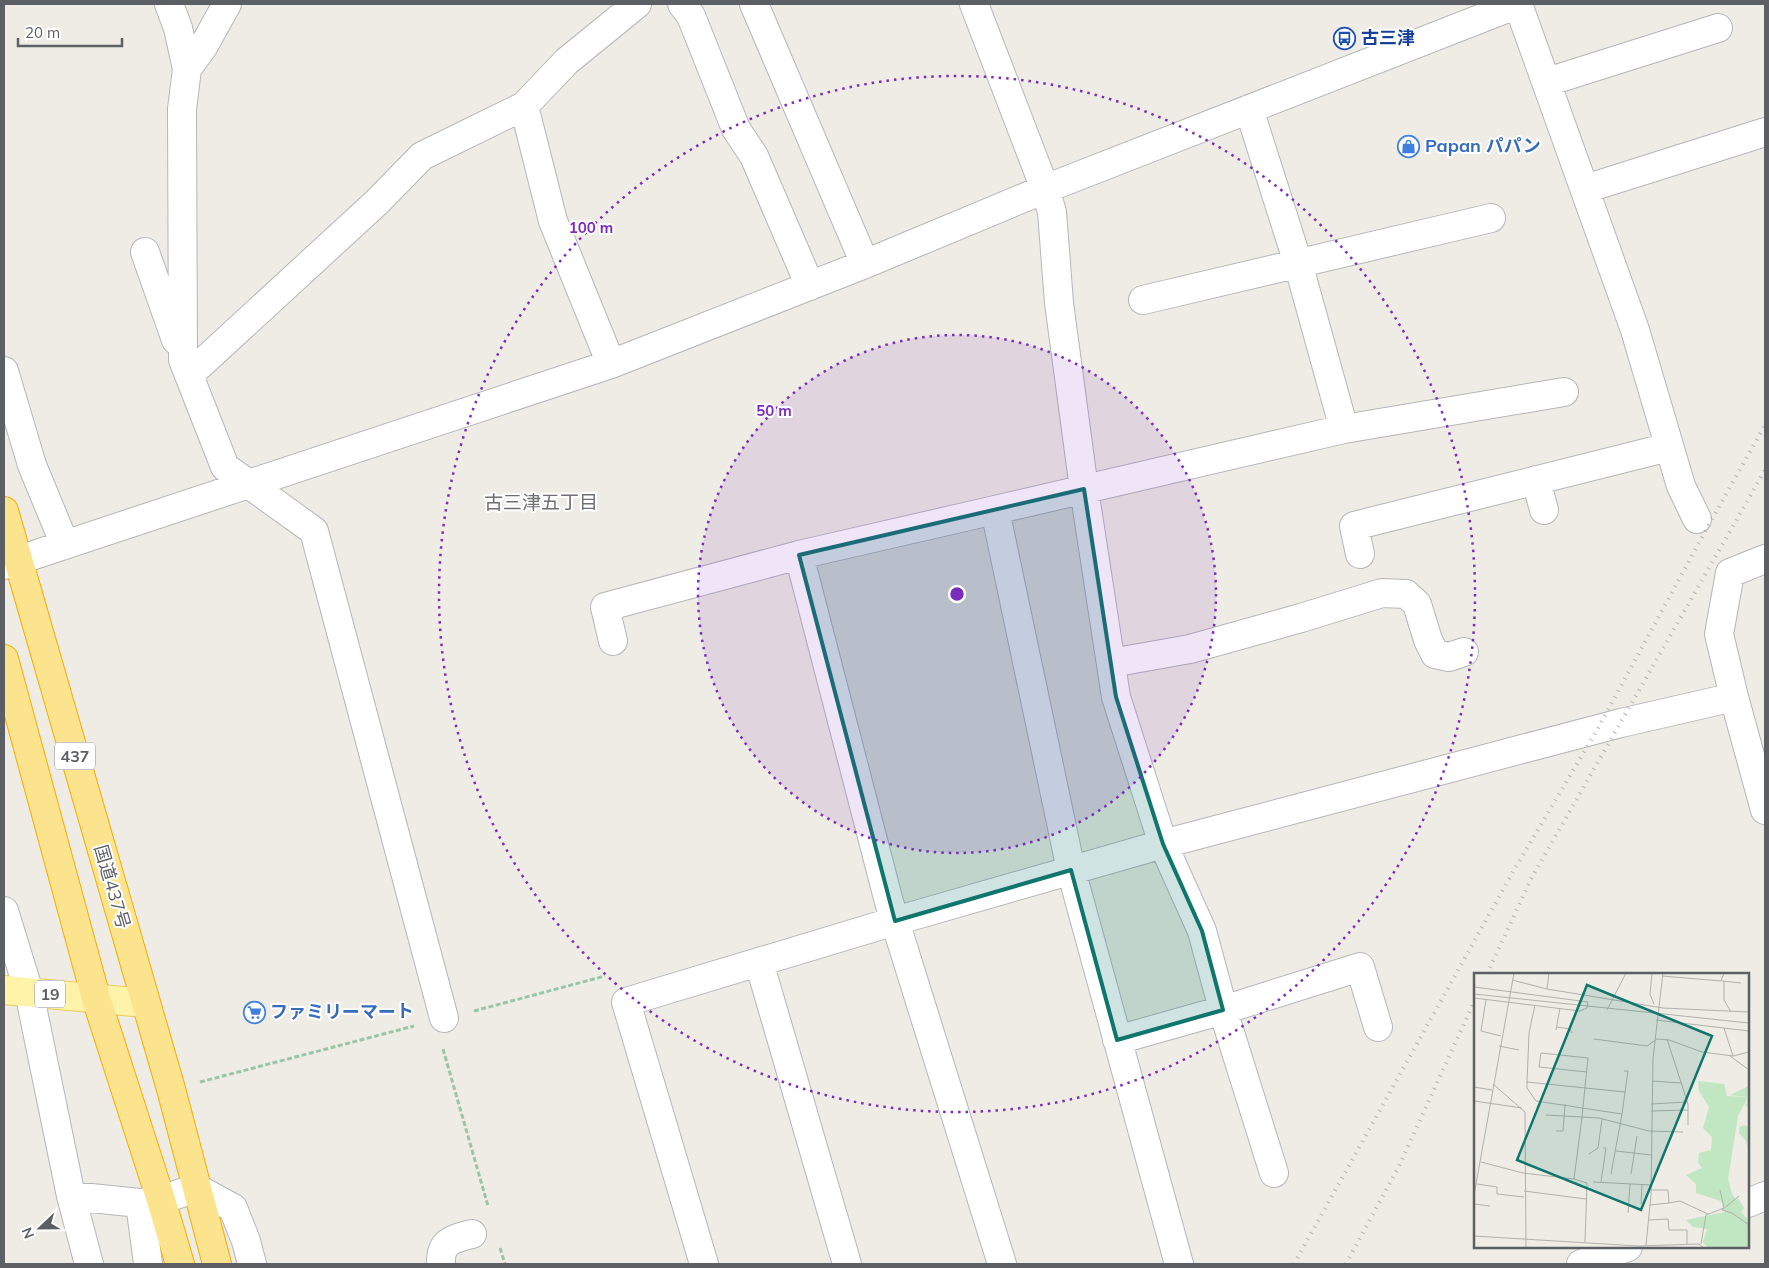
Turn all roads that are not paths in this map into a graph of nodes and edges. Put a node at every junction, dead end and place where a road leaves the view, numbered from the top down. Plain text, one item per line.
1 (169, 4) edge
2 (227, 4) edge
3 (637, 4) edge
4 (682, 4) edge
5 (754, 4) edge
6 (974, 4) edge
7 (1518, 4) edge
8 (1718, 28) dead end
9 (187, 69) junction
10 (1546, 82) junction
11 (524, 106) junction
12 (1250, 109) junction
13 (1765, 132) edge
14 (1045, 188) junction
15 (1585, 189) junction
16 (1490, 218) dead end
17 (145, 252) dead end
18 (1298, 263) junction
19 (865, 264) junction
20 (810, 286) junction
21 (1143, 300) dead end
22 (611, 364) junction
23 (186, 368) junction
24 (4, 371) edge
25 (1564, 392) dead end
26 (1344, 429) junction
27 (1669, 447) junction
28 (1536, 480) junction
29 (248, 483) junction
30 (1084, 489) junction
31 (995, 510) junction
32 (1544, 510) dead end
33 (4, 511) edge
34 (1697, 519) dead end
35 (65, 545) junction
36 (1360, 554) dead end
37 (799, 555) junction
38 (1765, 559) edge
39 (12, 563) edge
40 (613, 640) dead end
41 (1464, 652) dead end
42 (4, 660) edge
43 (1110, 663) junction
44 (1734, 697) junction
45 (1765, 810) edge
46 (1163, 844) junction
47 (1071, 870) junction
48 (4, 911) edge
49 (895, 921) junction
50 (759, 962) junction
51 (16, 991) edge
52 (96, 998) junction
53 (145, 1003) junction
54 (1223, 1010) junction
55 (440, 1019) road end
56 (1378, 1027) dead end
57 (1117, 1040) junction
58 (1274, 1173) dead end
59 (196, 1188) junction
60 (72, 1196) junction
61 (1765, 1196) edge
62 (151, 1202) junction
63 (1749, 1203) edge
64 (472, 1234) dead end
65 (1625, 1248) edge
66 (89, 1264) edge
67 (148, 1264) edge
68 (180, 1264) edge
69 (217, 1264) edge
70 (252, 1264) edge
71 (441, 1264) edge
72 (704, 1264) edge
73 (847, 1264) edge
74 (1002, 1264) edge
75 (1179, 1264) edge
76 (1580, 1264) edge

1 - 9 street
2 - 9 street
3 - 11 street
4 - 20 street
5 - 19 street
6 - 14 street
7 - 10 street
7 - 12 street
8 - 10 street
9 - 23 street
10 - 15 street
11 - 22 street
11 - 23 street
12 - 14 street
12 - 18 street
13 - 15 street
14 - 19 street
14 - 30 street
15 - 27 street
16 - 18 street
17 - 23 street
18 - 21 street
18 - 26 street
19 - 20 street
20 - 22 street
22 - 29 street
23 - 29 street
24 - 35 street
25 - 26 street
26 - 30 street
27 - 28 street
27 - 34 street
28 - 32 street
28 - 36 street
29 - 35 street
29 - 55 street
30 - 31 street
30 - 43 street
31 - 37 street
31 - 47 street
33 - 39 highway, 国道437号 / 437
35 - 39 street
37 - 40 street
37 - 49 street
38 - 44 street
39 - 53 highway, 国道437号 / 437
41 - 43 street
42 - 52 highway, 437
43 - 46 street
44 - 45 street
44 - 46 street
46 - 47 street
46 - 54 street
47 - 49 street
47 - 57 street
48 - 51 street
49 - 50 street
49 - 74 street
50 - 72 street
50 - 73 street
51 - 52 main road, 19
51 - 60 street
52 - 53 main road, 19
52 - 62 highway, 437
53 - 59 highway, 国道437号 / 437
54 - 56 street
54 - 57 street
54 - 58 street
57 - 75 street
59 - 62 street
59 - 69 highway, 国道437号 / 437
59 - 70 street
60 - 62 street
60 - 66 street
61 - 63 street
62 - 67 street
62 - 68 highway, 437
64 - 71 street
65 - 76 street

